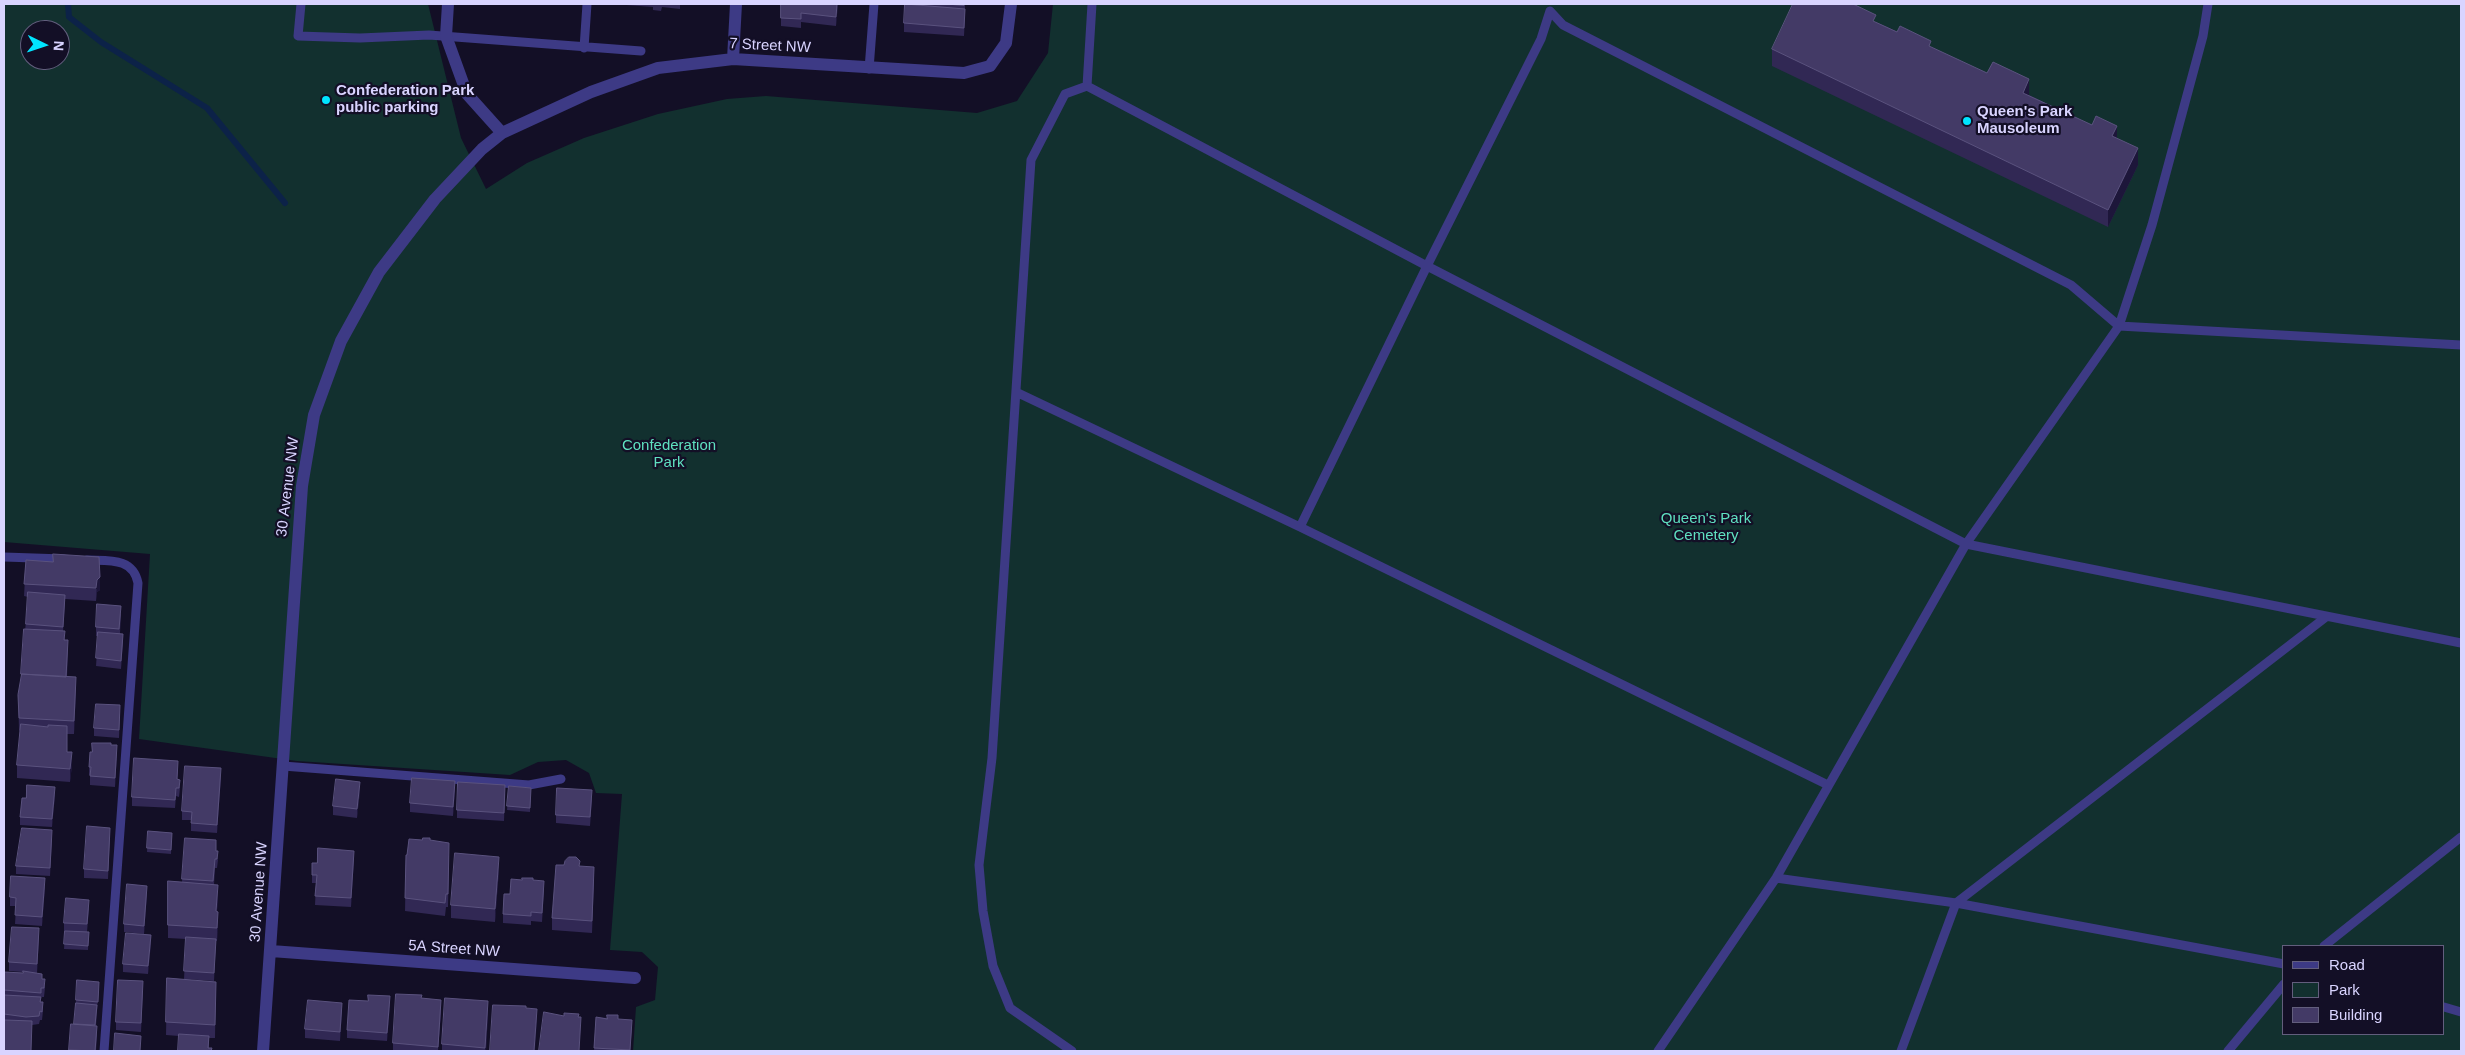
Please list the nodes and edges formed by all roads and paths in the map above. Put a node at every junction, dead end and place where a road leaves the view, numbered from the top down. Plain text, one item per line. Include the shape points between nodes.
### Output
1 (301, 4) edge
2 (448, 4) edge
3 (587, 4) edge
4 (736, 4) edge
5 (874, 4) edge
6 (1011, 4) edge
7 (1092, 4) edge
8 (1542, 4) edge
9 (2208, 4) edge
10 (1550, 8) edge
11 (446, 36) junction
12 (584, 48) junction
13 (641, 52) dead end
14 (733, 59) junction
15 (869, 68) junction
16 (1086, 86) junction
17 (502, 132) junction
18 (1427, 266) junction
19 (2119, 326) junction
20 (2461, 345) edge
21 (1016, 392) junction
22 (1300, 527) junction
23 (1966, 544) junction
24 (4, 557) edge
25 (2326, 617) junction
26 (2461, 643) edge
27 (283, 766) junction
28 (560, 779) dead end
29 (1828, 785) junction
30 (2461, 837) edge
31 (1776, 878) junction
32 (1956, 902) junction
33 (2325, 945) edge
34 (271, 951) junction
35 (2282, 964) edge
36 (635, 978) dead end
37 (2282, 986) edge
38 (2445, 1007) edge
39 (2461, 1012) edge
40 (104, 1051) edge
41 (263, 1051) edge
42 (1072, 1051) edge
43 (1658, 1051) edge
44 (1901, 1051) edge
45 (2228, 1051) edge

1 - 11 lane via 298,36
2 - 11 street
3 - 12 lane
4 - 14 street
5 - 15 lane
6 - 15 street, 7 Street NW via 1006,43 990,66 964,73
7 - 16 lane
8 - 10 lane
9 - 19 lane via 2204,36 2155,215
10 - 18 lane via 1542,40
10 - 19 lane via 1563,25 2071,285
11 - 12 lane
11 - 17 street via 467,94
12 - 13 lane
14 - 15 street, 7 Street NW
14 - 17 street, 7 Street NW via 658,68 591,92
16 - 18 lane
16 - 21 lane via 1065,94 1031,160
17 - 27 street, 30 Avenue NW via 435,199 379,272 341,341 314,415 302,486
18 - 22 lane
18 - 23 lane
19 - 20 lane
19 - 23 lane
21 - 22 lane
21 - 42 lane via 992,758 979,865 993,966 1010,1008
22 - 29 lane
23 - 25 lane
23 - 29 lane
24 - 40 lane via 118,561 135,573 138,583
25 - 26 lane
25 - 32 lane
27 - 28 lane via 528,785
27 - 34 street, 30 Avenue NW
29 - 31 lane
30 - 33 lane
31 - 32 lane
31 - 43 lane
32 - 35 lane
32 - 44 lane
34 - 36 street, 5A Street NW
34 - 41 street, 30 Avenue NW
37 - 45 lane
38 - 39 lane

